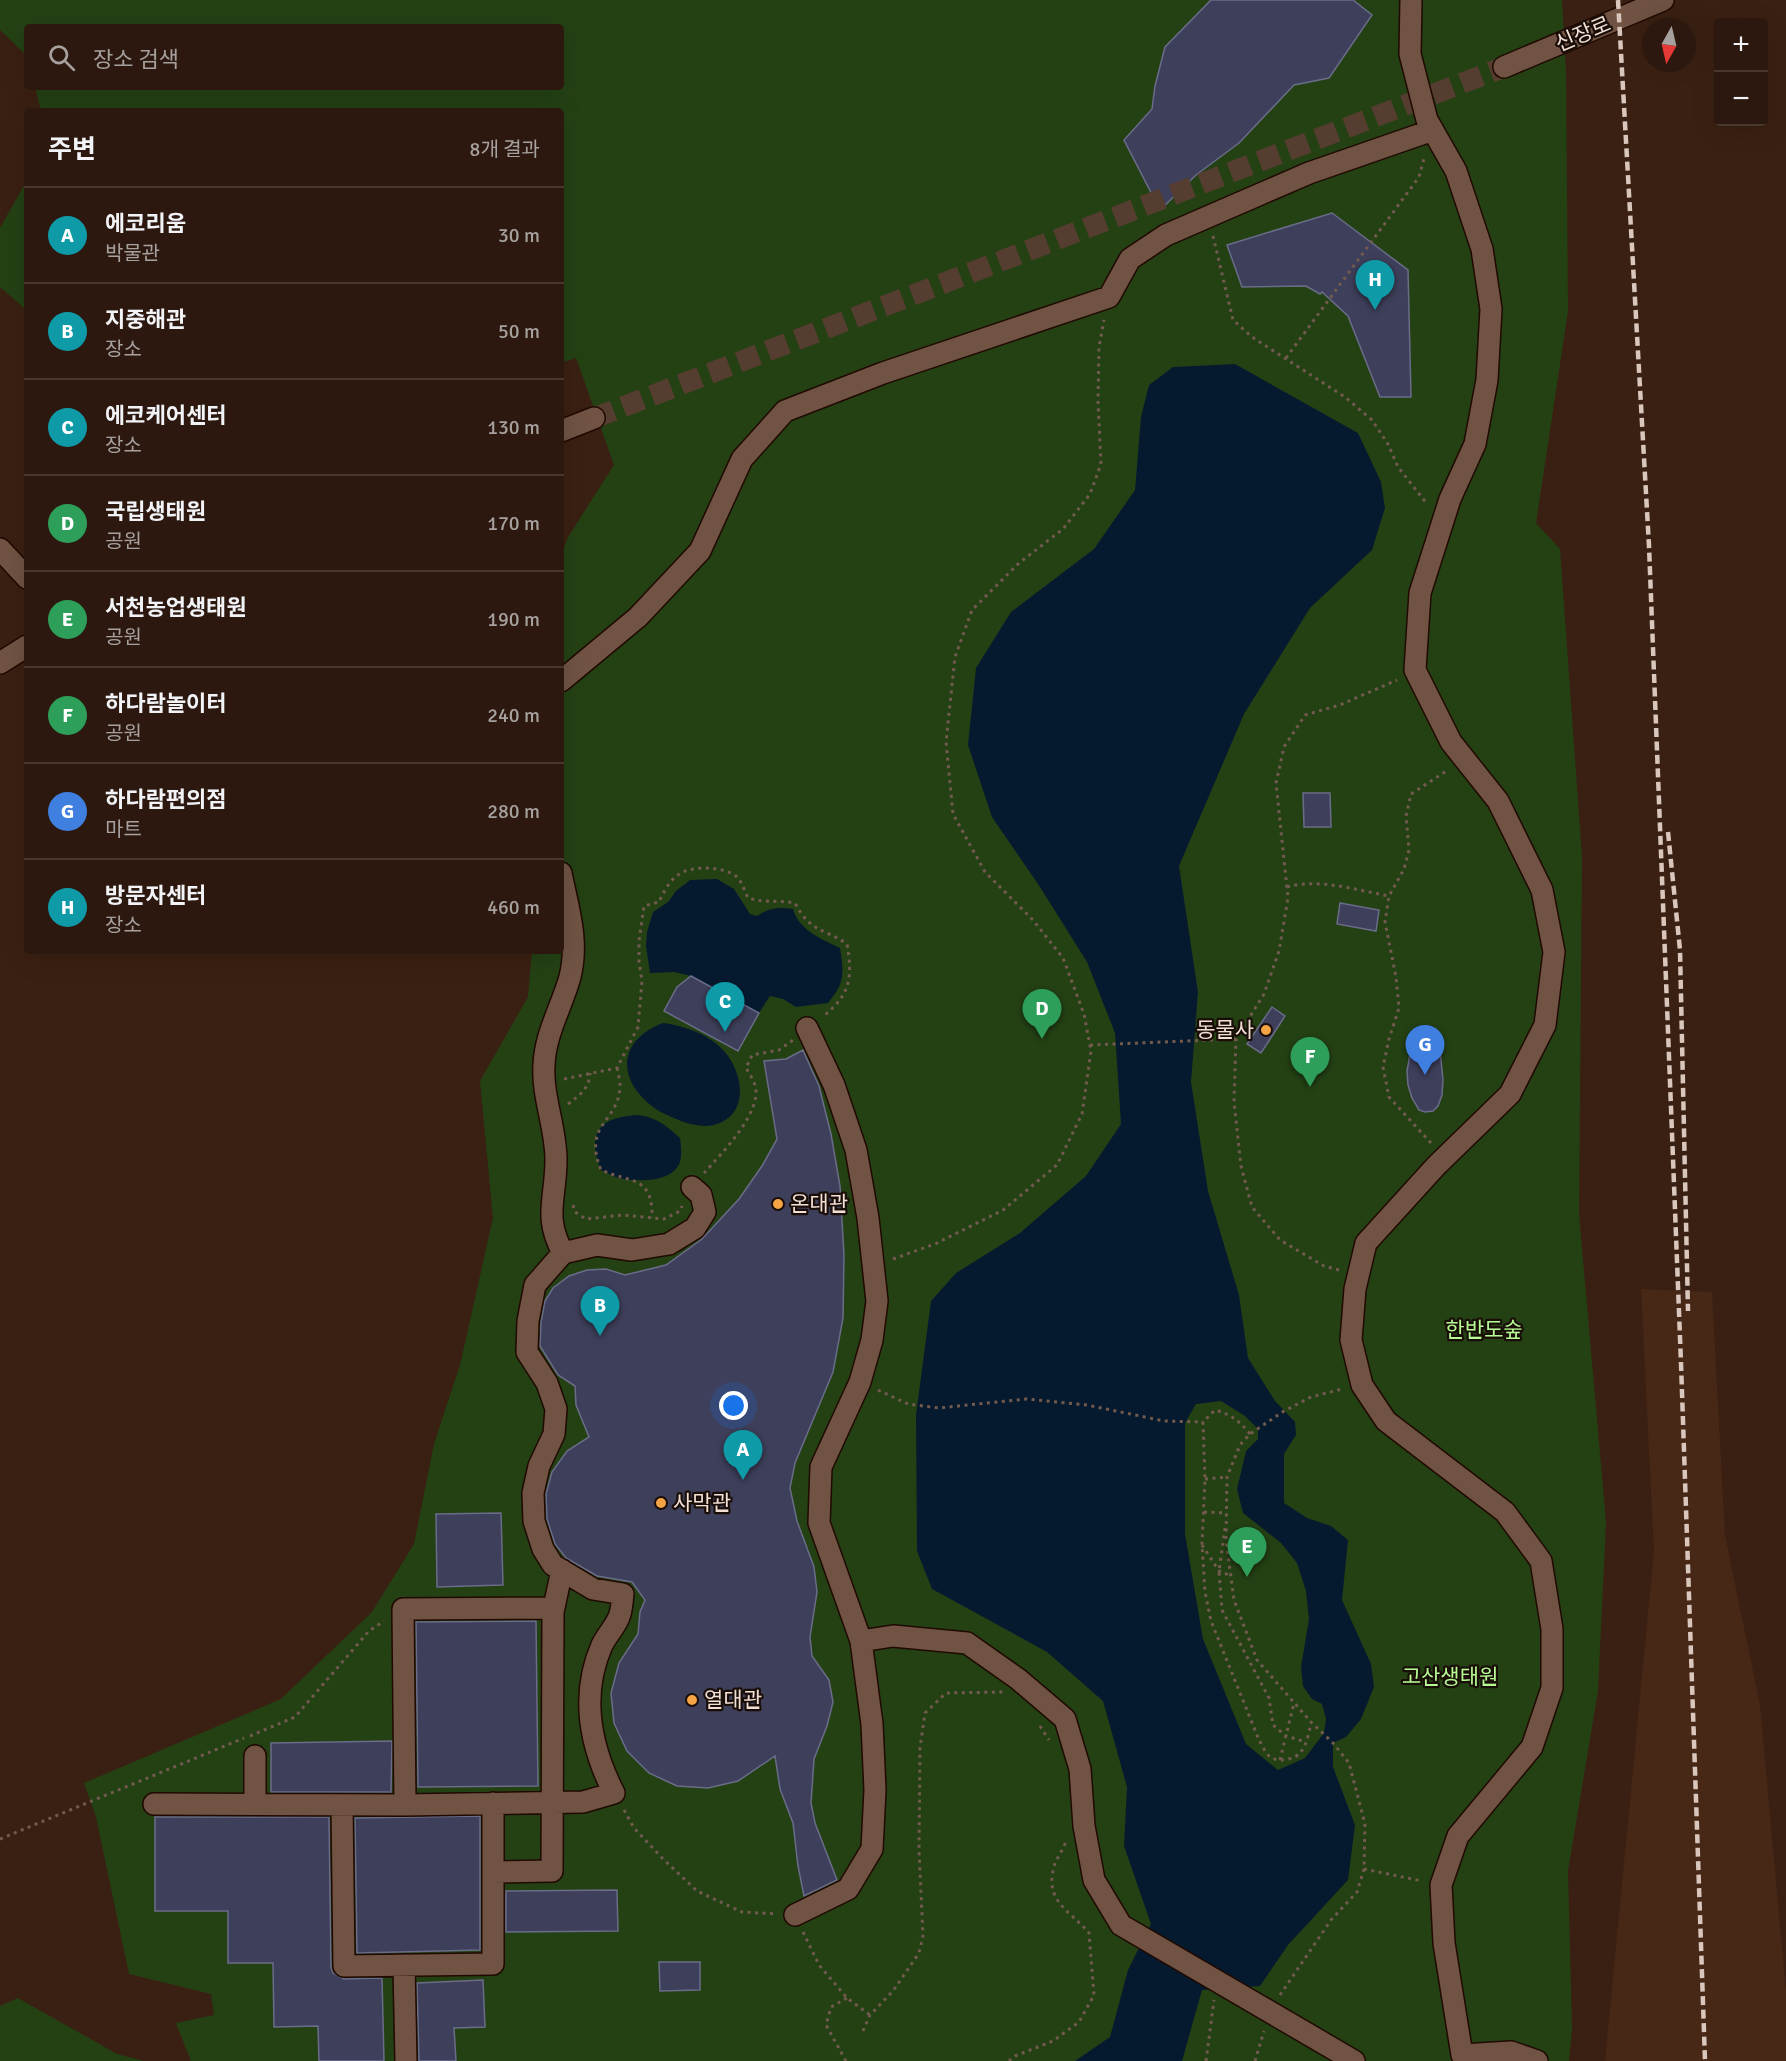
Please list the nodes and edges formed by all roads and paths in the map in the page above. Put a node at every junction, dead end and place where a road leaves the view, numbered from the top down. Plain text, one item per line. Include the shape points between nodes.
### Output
1 (1411, 0) edge
2 (1663, 0) edge
3 (1504, 67) tunnel mouth
4 (1433, 130) junction
5 (1208, 217) junction
6 (1109, 297) junction
7 (1286, 358) dead end
8 (594, 418) tunnel mouth
9 (564, 430) edge
10 (1444, 519) junction
11 (0, 549) edge
12 (24, 575) edge
13 (24, 648) edge
14 (0, 663) edge
15 (1415, 670) junction
16 (564, 679) edge
17 (1465, 759) junction
18 (564, 886) edge
19 (1287, 887) junction
20 (1389, 896) junction
21 (807, 1029) junction
22 (1236, 1039) junction
23 (1090, 1045) junction
24 (617, 1068) junction
25 (590, 1073) junction
26 (544, 1084) junction
27 (566, 1112) dead end
28 (1445, 1157) junction
29 (692, 1187) junction
30 (572, 1199) dead end
31 (652, 1218) junction
32 (563, 1253) junction
33 (874, 1265) junction
34 (1359, 1274) junction
35 (860, 1382) junction
36 (1362, 1385) junction
37 (1203, 1422) junction
38 (1250, 1434) junction
39 (1227, 1477) junction
40 (1205, 1479) junction
41 (1203, 1512) junction
42 (1227, 1512) junction
43 (1202, 1544) junction
44 (562, 1570) junction
45 (1219, 1571) junction
46 (1231, 1576) junction
47 (553, 1608) junction
48 (403, 1609) junction
49 (861, 1641) junction
50 (1006, 1692) dead end
51 (1294, 1703) junction
52 (1311, 1722) junction
53 (1040, 1726) dead end
54 (1286, 1736) junction
55 (1306, 1742) junction
56 (1051, 1743) dead end
57 (255, 1756) dead end
58 (1280, 1760) junction
59 (614, 1793) junction
60 (551, 1802) junction
61 (493, 1803) junction
62 (154, 1804) dead end
63 (255, 1804) junction
64 (342, 1805) junction
65 (405, 1806) junction
66 (0, 1839) edge
67 (1067, 1839) dead end
68 (1364, 1869) junction
69 (493, 1872) junction
70 (1441, 1885) junction
71 (795, 1915) junction
72 (404, 1965) junction
73 (1216, 1980) junction
74 (847, 1998) junction
75 (1269, 2012) junction
76 (870, 2015) junction
77 (863, 2031) dead end
78 (1454, 2058) edge
79 (406, 2061) edge
80 (846, 2061) edge
81 (1009, 2061) edge
82 (1206, 2061) edge
83 (1255, 2061) edge
84 (1354, 2061) edge
85 (1537, 2061) edge

1 - 4 street via 1410,54
2 - 3 street, 신장로
4 - 5 street via 1309,173
4 - 7 path via 1419,177
4 - 10 street via 1456,171 1482,249 1491,309 1487,380 1475,444
5 - 6 street via 1166,235 1130,259
5 - 10 path via 1233,320 1252,337 1345,396 1372,420 1398,467 1421,498
6 - 16 street via 785,411 742,459 700,551 638,617
6 - 23 path via 1099,347 1101,464 1090,494 1063,529 1019,563 972,610 955,657 946,742 953,814 985,872 1033,920 1063,958 1084,1014
8 - 9 street
10 - 15 street via 1420,593
11 - 12 street
13 - 14 street
15 - 17 street via 1451,742
15 - 19 path via 1340,705 1305,715 1284,747 1276,783
17 - 20 path via 1411,794 1406,816 1409,850 1404,870
17 - 28 street via 1498,801 1542,890 1554,952 1545,1025 1510,1094
18 - 26 street via 574,947 570,976 548,1040
19 - 20 path via 1320,884
19 - 22 path via 1279,951 1264,994
20 - 28 path via 1385,922 1399,1008 1383,1067 1389,1097
21 - 24 path via 839,1003 848,986 851,966 847,944 813,927 795,903 748,898 737,877 721,869 701,868 678,874 659,902 644,906 639,941 642,981 638,1027
21 - 29 path via 780,1050 752,1055 746,1068 756,1087 752,1109 740,1131
21 - 33 street via 834,1085 856,1150
22 - 23 path
22 - 34 path via 1234,1102 1240,1166 1252,1207 1280,1240 1324,1266
23 - 33 path via 1082,1114 1057,1165 1003,1210 934,1244
24 - 25 path
24 - 31 path via 620,1087 596,1137 595,1156 601,1170 636,1180 648,1192
25 - 26 path
25 - 27 path via 590,1083 567,1105
26 - 32 street via 556,1143 550,1214
28 - 34 street via 1366,1243
29 - 31 path via 680,1211 664,1219
29 - 32 street via 701,1195 705,1212 695,1228 669,1245 632,1250 597,1245
30 - 31 path via 575,1212 586,1220 623,1215
32 - 44 street via 535,1285 527,1352 548,1383 556,1410 554,1434 539,1466 533,1494 534,1521 543,1549 553,1565
33 - 35 street via 877,1301 872,1340
34 - 36 street via 1351,1340
35 - 37 path via 908,1404 939,1408 1026,1399 1087,1405 1164,1421
35 - 49 street via 821,1467 819,1523
36 - 38 path via 1311,1397
36 - 70 street via 1386,1421 1505,1512 1541,1561 1552,1629 1552,1688 1532,1748 1458,1836
37 - 38 path via 1215,1410 1229,1414
37 - 40 path
38 - 39 path via 1240,1445
39 - 40 path
39 - 42 path
40 - 41 path
41 - 42 path
41 - 43 path
42 - 45 path
42 - 46 path
43 - 45 path
43 - 58 path via 1210,1621 1259,1740 1268,1756
44 - 47 street
44 - 59 street via 593,1589 623,1594 619,1617 602,1646 590,1688 591,1735
45 - 46 path
45 - 54 path via 1222,1610 1269,1698 1273,1725
46 - 51 path via 1234,1600 1257,1660
47 - 48 street
47 - 60 street
48 - 65 street
48 - 66 path via 369,1631 295,1717
49 - 71 street via 875,1790 872,1849 848,1889
49 - 73 street via 893,1635 966,1643 1018,1679 1065,1719 1080,1769 1084,1826 1094,1880 1121,1925
50 - 76 path via 946,1693 925,1713 920,1748 919,1953 893,1991
51 - 52 path
51 - 54 path
52 - 55 path
52 - 68 path via 1349,1763 1365,1824
53 - 56 path
54 - 55 path
54 - 58 path
55 - 58 path via 1300,1753
57 - 63 street
59 - 60 street via 583,1802
59 - 71 path via 634,1828 697,1891 742,1912
60 - 61 street
60 - 69 street via 552,1871
61 - 65 street
61 - 69 street
62 - 63 street
63 - 64 street
64 - 65 street
64 - 72 street via 344,1966
67 - 81 path via 1054,1864 1050,1883 1063,1910 1089,1933 1094,1995 1079,2022 1053,2041
68 - 70 path
68 - 75 path via 1357,1892 1331,1920
69 - 72 street via 493,1964
70 - 78 street
71 - 74 path via 819,1965
72 - 79 street
73 - 75 street
73 - 82 path
74 - 76 path
74 - 80 path via 831,2007 826,2025
75 - 83 path
75 - 84 street
76 - 77 path
78 - 85 street via 1511,2052

